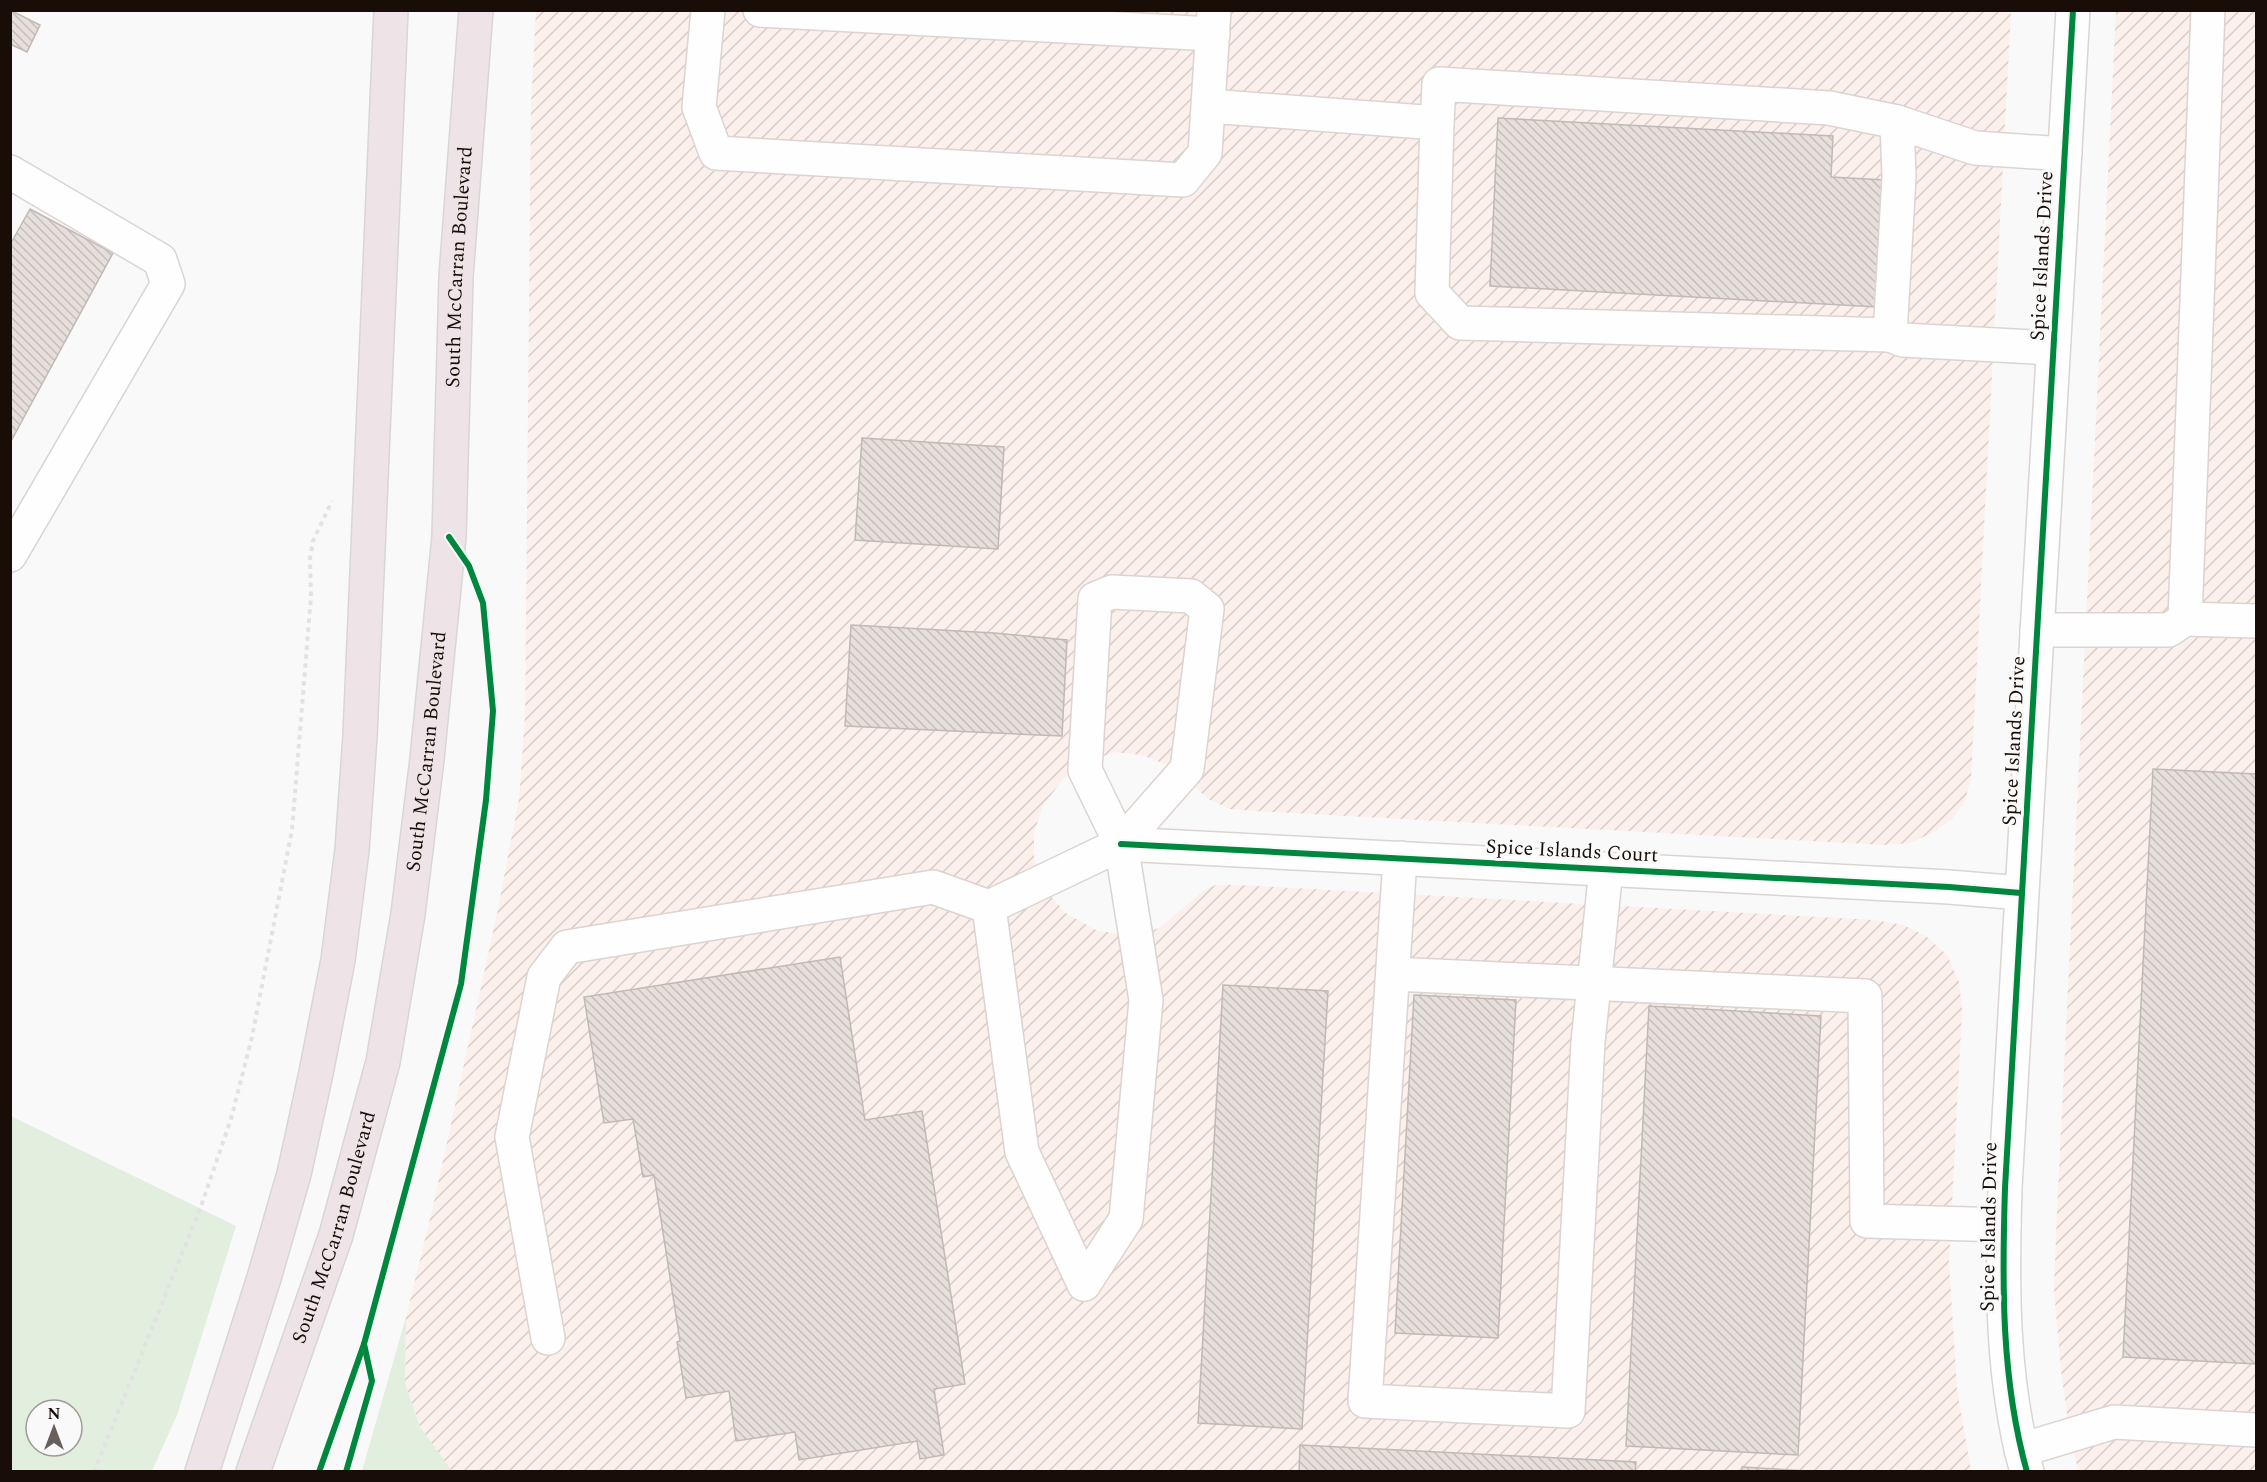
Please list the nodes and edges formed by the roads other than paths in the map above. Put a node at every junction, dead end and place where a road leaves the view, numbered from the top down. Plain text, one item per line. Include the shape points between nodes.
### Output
1 (391, 10) edge
2 (476, 10) edge
3 (708, 10) edge
4 (760, 10) edge
5 (2073, 10) edge
6 (2208, 10) edge
7 (1214, 22) edge
8 (1209, 106) junction
9 (1897, 122) junction
10 (1437, 123) junction
11 (2065, 154) junction
12 (10, 172) edge
13 (1890, 335) junction
14 (2053, 348) junction
15 (10, 555) edge
16 (2185, 619) junction
17 (2256, 621) edge
18 (2037, 630) junction
19 (1121, 844) junction
20 (1400, 858) junction
21 (1606, 869) junction
22 (2021, 893) junction
23 (989, 907) junction
24 (1393, 974) junction
25 (1594, 982) junction
26 (2004, 1225) junction
27 (548, 1338) dead end
28 (2256, 1430) edge
29 (2024, 1461) edge
30 (202, 1472) edge
31 (253, 1472) edge

1 - 30 main road via 352,850 339,949 294,1174
2 - 31 main road, South McCarran Boulevard via 456,277 449,537 408,914 382,1062 336,1235
3 - 8 street via 699,107 716,153 1183,180 1205,153
4 - 7 street
5 - 11 street, Spice Islands Drive
6 - 16 street
7 - 8 street
8 - 10 street
9 - 10 street via 1829,108 1439,84
9 - 11 street via 1975,148
9 - 13 street via 1899,177
10 - 13 street via 1431,293 1460,323
11 - 14 street, Spice Islands Drive
12 - 15 street via 160,260 168,284
13 - 14 street via 1904,340
14 - 18 street, Spice Islands Drive
16 - 17 street
16 - 18 street via 2169,630
18 - 22 street, Spice Islands Drive
19 - 19 street via 1086,770 1095,599 1112,592 1191,596 1207,609 1187,769
19 - 20 street, Spice Islands Court
19 - 23 street
19 - 23 street via 1146,1000 1126,1219 1084,1284 1022,1152
20 - 21 street, Spice Islands Court
20 - 24 street
21 - 22 street, Spice Islands Court
21 - 25 street
22 - 26 street, Spice Islands Drive
23 - 27 street via 933,887 567,947 544,977 512,1137
24 - 25 street
24 - 25 street via 1365,1401 1568,1411
25 - 26 street via 1865,996 1867,1221
26 - 29 street, Spice Islands Drive via 2003,1319
28 - 29 street via 2114,1422

